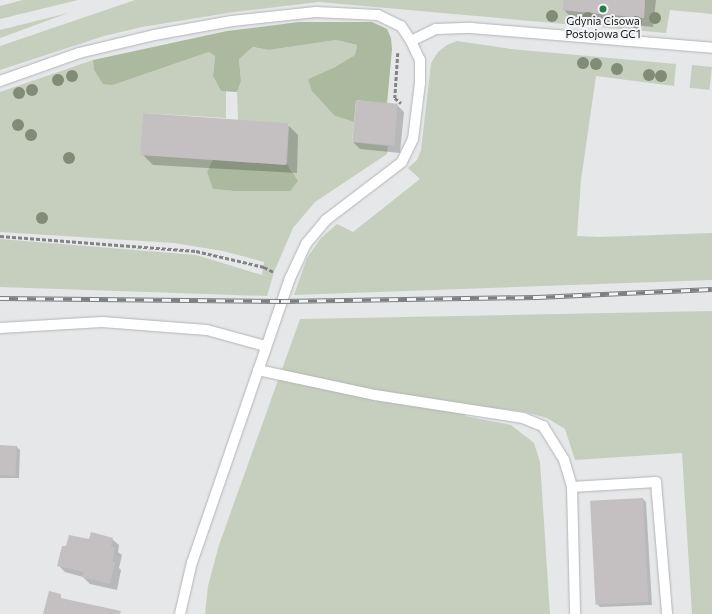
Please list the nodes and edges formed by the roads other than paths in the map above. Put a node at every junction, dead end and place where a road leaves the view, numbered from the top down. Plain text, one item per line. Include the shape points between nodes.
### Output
1 (411, 41) junction
2 (712, 48) edge
3 (0, 82) edge
4 (0, 328) edge
5 (265, 346) junction
6 (258, 370) junction
7 (572, 487) junction
8 (180, 614) edge
9 (575, 614) edge
10 (667, 614) edge

1 - 2 lane via 436,29 471,28
1 - 3 lane via 401,26 378,15 316,12 232,21 154,35 79,53
1 - 5 lane via 420,60 410,149 402,162 326,220 306,244 290,278
4 - 5 lane via 110,323 208,330
5 - 6 lane
6 - 7 lane via 375,395 523,418 543,426 564,460
6 - 8 lane via 192,562
7 - 9 lane
7 - 10 lane via 656,482

